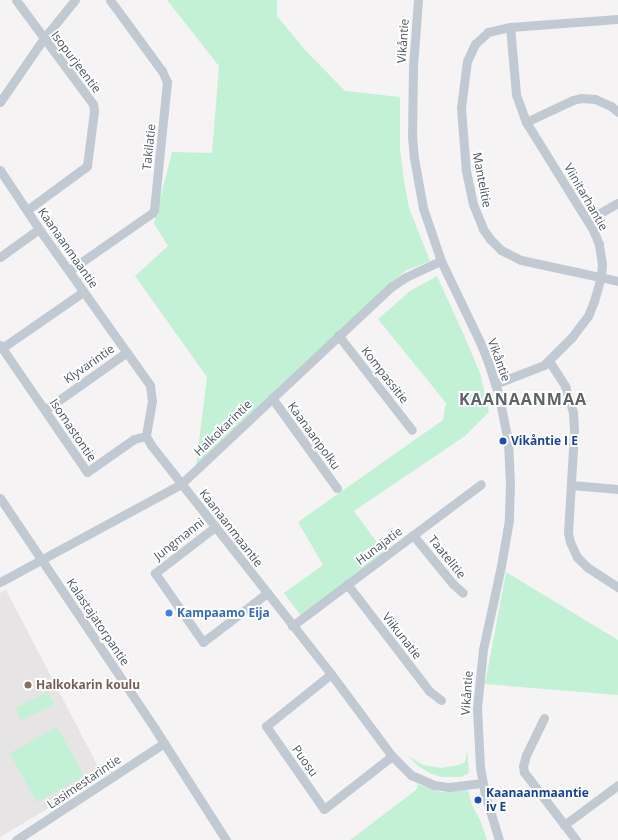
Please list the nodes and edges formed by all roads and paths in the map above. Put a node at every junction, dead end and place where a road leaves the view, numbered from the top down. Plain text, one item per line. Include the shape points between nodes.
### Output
1 (16, 0) edge
2 (76, 0) edge
3 (110, 0) edge
4 (418, 0) edge
5 (618, 19) edge
6 (510, 27) junction
7 (44, 38) junction
8 (0, 102) edge
9 (618, 112) edge
10 (526, 122) junction
11 (0, 170) edge
12 (618, 203) edge
13 (27, 210) junction
14 (588, 220) junction
15 (39, 229) junction
16 (0, 257) edge
17 (441, 261) junction
18 (70, 270) junction
19 (601, 277) junction
20 (618, 280) edge
21 (84, 292) junction
22 (338, 335) junction
23 (1, 346) edge
24 (127, 352) junction
25 (549, 361) junction
26 (495, 384) junction
27 (272, 398) junction
28 (45, 410) junction
29 (412, 430) dead end
30 (146, 436) junction
31 (181, 484) junction
32 (481, 484) dead end
33 (571, 485) junction
34 (337, 488) dead end
35 (618, 489) edge
36 (0, 498) edge
37 (215, 527) junction
38 (413, 535) junction
39 (41, 560) junction
40 (0, 582) edge
41 (347, 584) junction
42 (618, 587) edge
43 (267, 593) junction
44 (463, 593) dead end
45 (292, 626) junction
46 (331, 674) junction
47 (442, 700) dead end
48 (544, 718) dead end
49 (164, 743) junction
50 (392, 756) junction
51 (483, 783) junction
52 (618, 785) edge
53 (564, 825) junction
54 (16, 840) edge
55 (226, 840) edge
56 (499, 840) edge
57 (576, 840) edge

1 - 7 street, Isopurjeentie
2 - 7 street
3 - 18 street, Takilatie via 162,71 167,82 154,210
4 - 17 street, Vikåntie via 412,105 414,158 423,208
5 - 6 street, Mantelitie
6 - 10 street, Viinitarhantie via 516,94
6 - 19 street, Mantelitie via 494,30 482,37 470,52 464,73 462,129 466,171 477,217 490,240 509,256
7 - 8 street
7 - 13 street, Isopurjeentie via 93,104 94,111 87,166
9 - 10 street via 595,98 581,98
10 - 14 street, Viinitarhantie
11 - 13 street, Kaanaanmaantie
12 - 14 street
13 - 15 street, Kaanaanmaantie
14 - 19 street, Viinitarhantie via 601,253
15 - 16 street
15 - 18 street, Kaanaanmaantie
17 - 22 street, Halkokarintie via 400,281
17 - 26 street, Vikåntie via 480,342
18 - 21 street, Kaanaanmaantie
19 - 20 street, Mantelitie
19 - 25 street, Viinitarhantie via 588,316
21 - 23 street
21 - 24 street, Kaanaanmaantie
22 - 27 street, Halkokarintie
22 - 29 street, Kompassitie
23 - 28 street, Isomastontie
24 - 28 street, Klyvarintie
24 - 30 street, Kaanaanmaantie via 150,385 152,392
25 - 26 street, Viinitarhantie via 538,369
25 - 33 street via 565,386 573,412
26 - 51 street, Vikåntie via 508,440 509,520 483,649 478,689 478,742
27 - 31 street, Halkokarintie
27 - 34 street, Kaanaanpolku
28 - 30 street, Isomastontie via 88,472 134,439
30 - 31 street, Kaanaanmaantie via 150,445
31 - 37 street, Kaanaanmaantie
31 - 39 street, Halkokarintie
32 - 38 street, Hunajatie
33 - 35 street
33 - 42 street via 568,533 572,548 587,567
36 - 39 street, Kalastajatorpantie
37 - 43 street, Kaanaanmaantie
37 - 43 street, Jungmanni via 155,573 203,642
38 - 41 street, Hunajatie
38 - 44 street, Taatelitie
39 - 40 street, Halkokarintie
39 - 49 street, Kalastajatorpantie
41 - 45 street, Hunajatie
41 - 47 street, Viikunatie via 429,691
43 - 45 street, Kaanaanmaantie
45 - 46 street, Kaanaanmaantie
46 - 50 street, Kaanaanmaantie
46 - 50 street, Puosu via 266,726 324,809
48 - 53 street via 526,755 524,772
49 - 54 street, Lasimestarintie
49 - 55 street, Kalastajatorpantie
50 - 51 street, Kaanaanmaantie via 411,776 434,785 449,787
51 - 56 street
52 - 53 street
53 - 57 street

